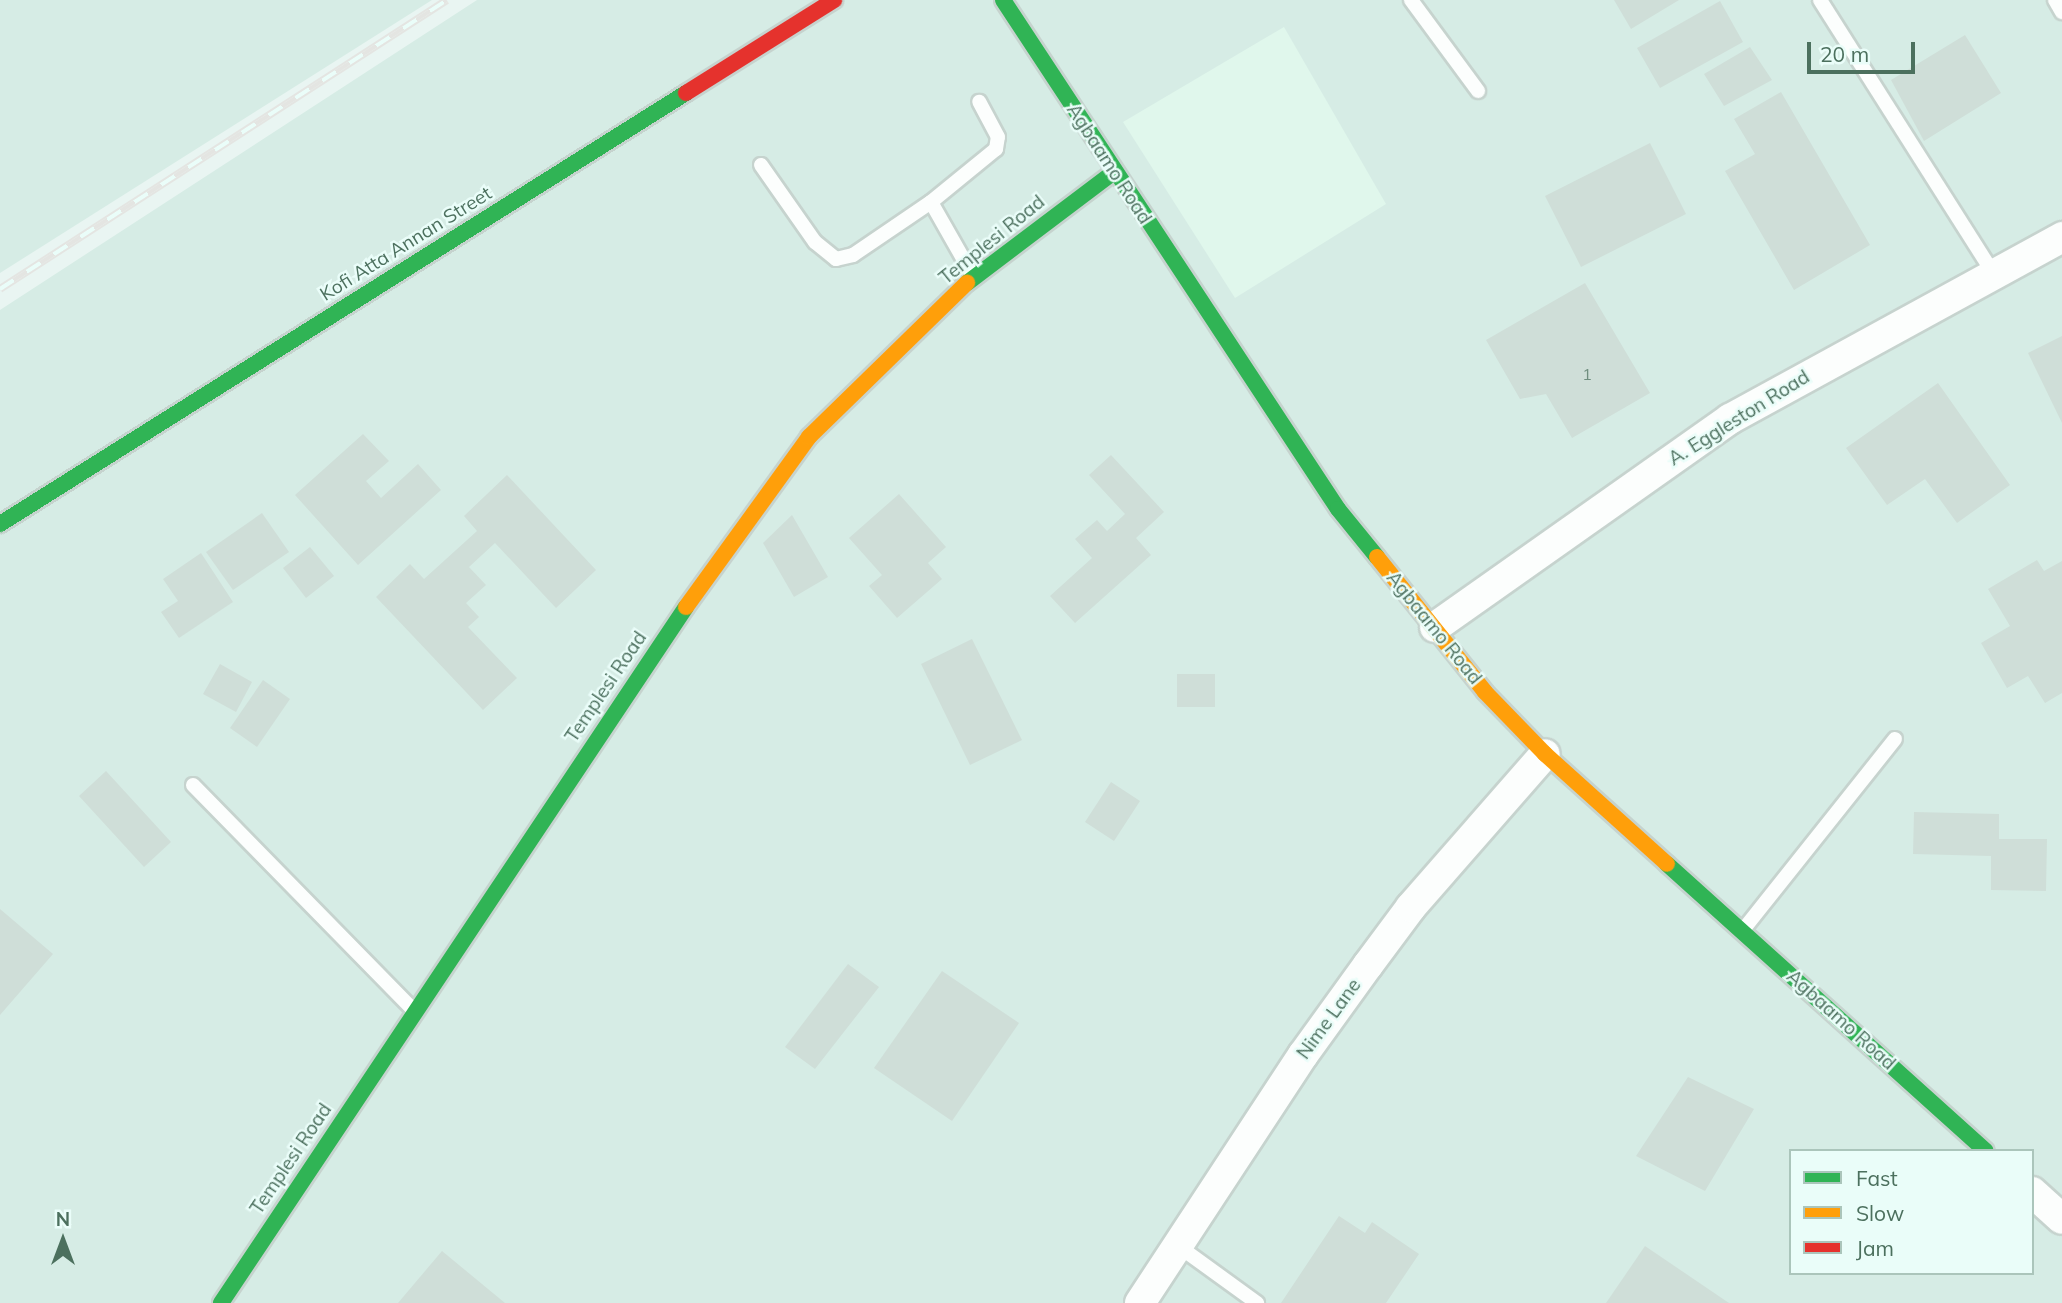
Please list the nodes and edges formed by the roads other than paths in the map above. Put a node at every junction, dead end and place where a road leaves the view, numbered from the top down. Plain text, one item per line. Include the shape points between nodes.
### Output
1 (834, 0) edge
2 (1003, 0) edge
3 (1411, 0) edge
4 (1820, 0) edge
5 (2055, 0) edge
6 (2062, 12) edge
7 (1478, 91) dead end
8 (979, 102) dead end
9 (761, 165) dead end
10 (1114, 172) junction
11 (931, 202) junction
12 (2062, 237) edge
13 (1993, 273) junction
14 (973, 277) junction
15 (0, 524) edge
16 (1435, 627) junction
17 (1895, 739) dead end
18 (1545, 754) junction
19 (193, 785) dead end
20 (1742, 932) junction
21 (415, 1012) junction
22 (1984, 1149) edge
23 (2034, 1194) edge
24 (2062, 1219) edge
25 (1175, 1244) junction
26 (221, 1303) edge
27 (1140, 1303) edge
28 (1257, 1303) edge

1 - 15 street, Kofi Atta Annan Street
2 - 10 street, Agbaamo Road
3 - 7 lane
4 - 13 lane
5 - 6 lane
8 - 11 lane via 998,137 996,149
9 - 11 lane via 815,242 836,259 853,255
10 - 14 street, Templesi Road
10 - 16 street, Agbaamo Road via 1338,509
11 - 14 lane
12 - 13 street, A. Eggleston Road
13 - 16 street, A. Eggleston Road via 1730,418
14 - 21 street, Templesi Road via 809,437 678,617
16 - 18 street, Agbaamo Road via 1485,692
17 - 20 lane
18 - 20 street, Agbaamo Road
18 - 25 street, Nime Lane via 1411,907 1303,1055
19 - 21 lane
20 - 22 street, Agbaamo Road
21 - 26 street, Templesi Road
23 - 24 street
25 - 27 street, Nime Lane
25 - 28 lane

